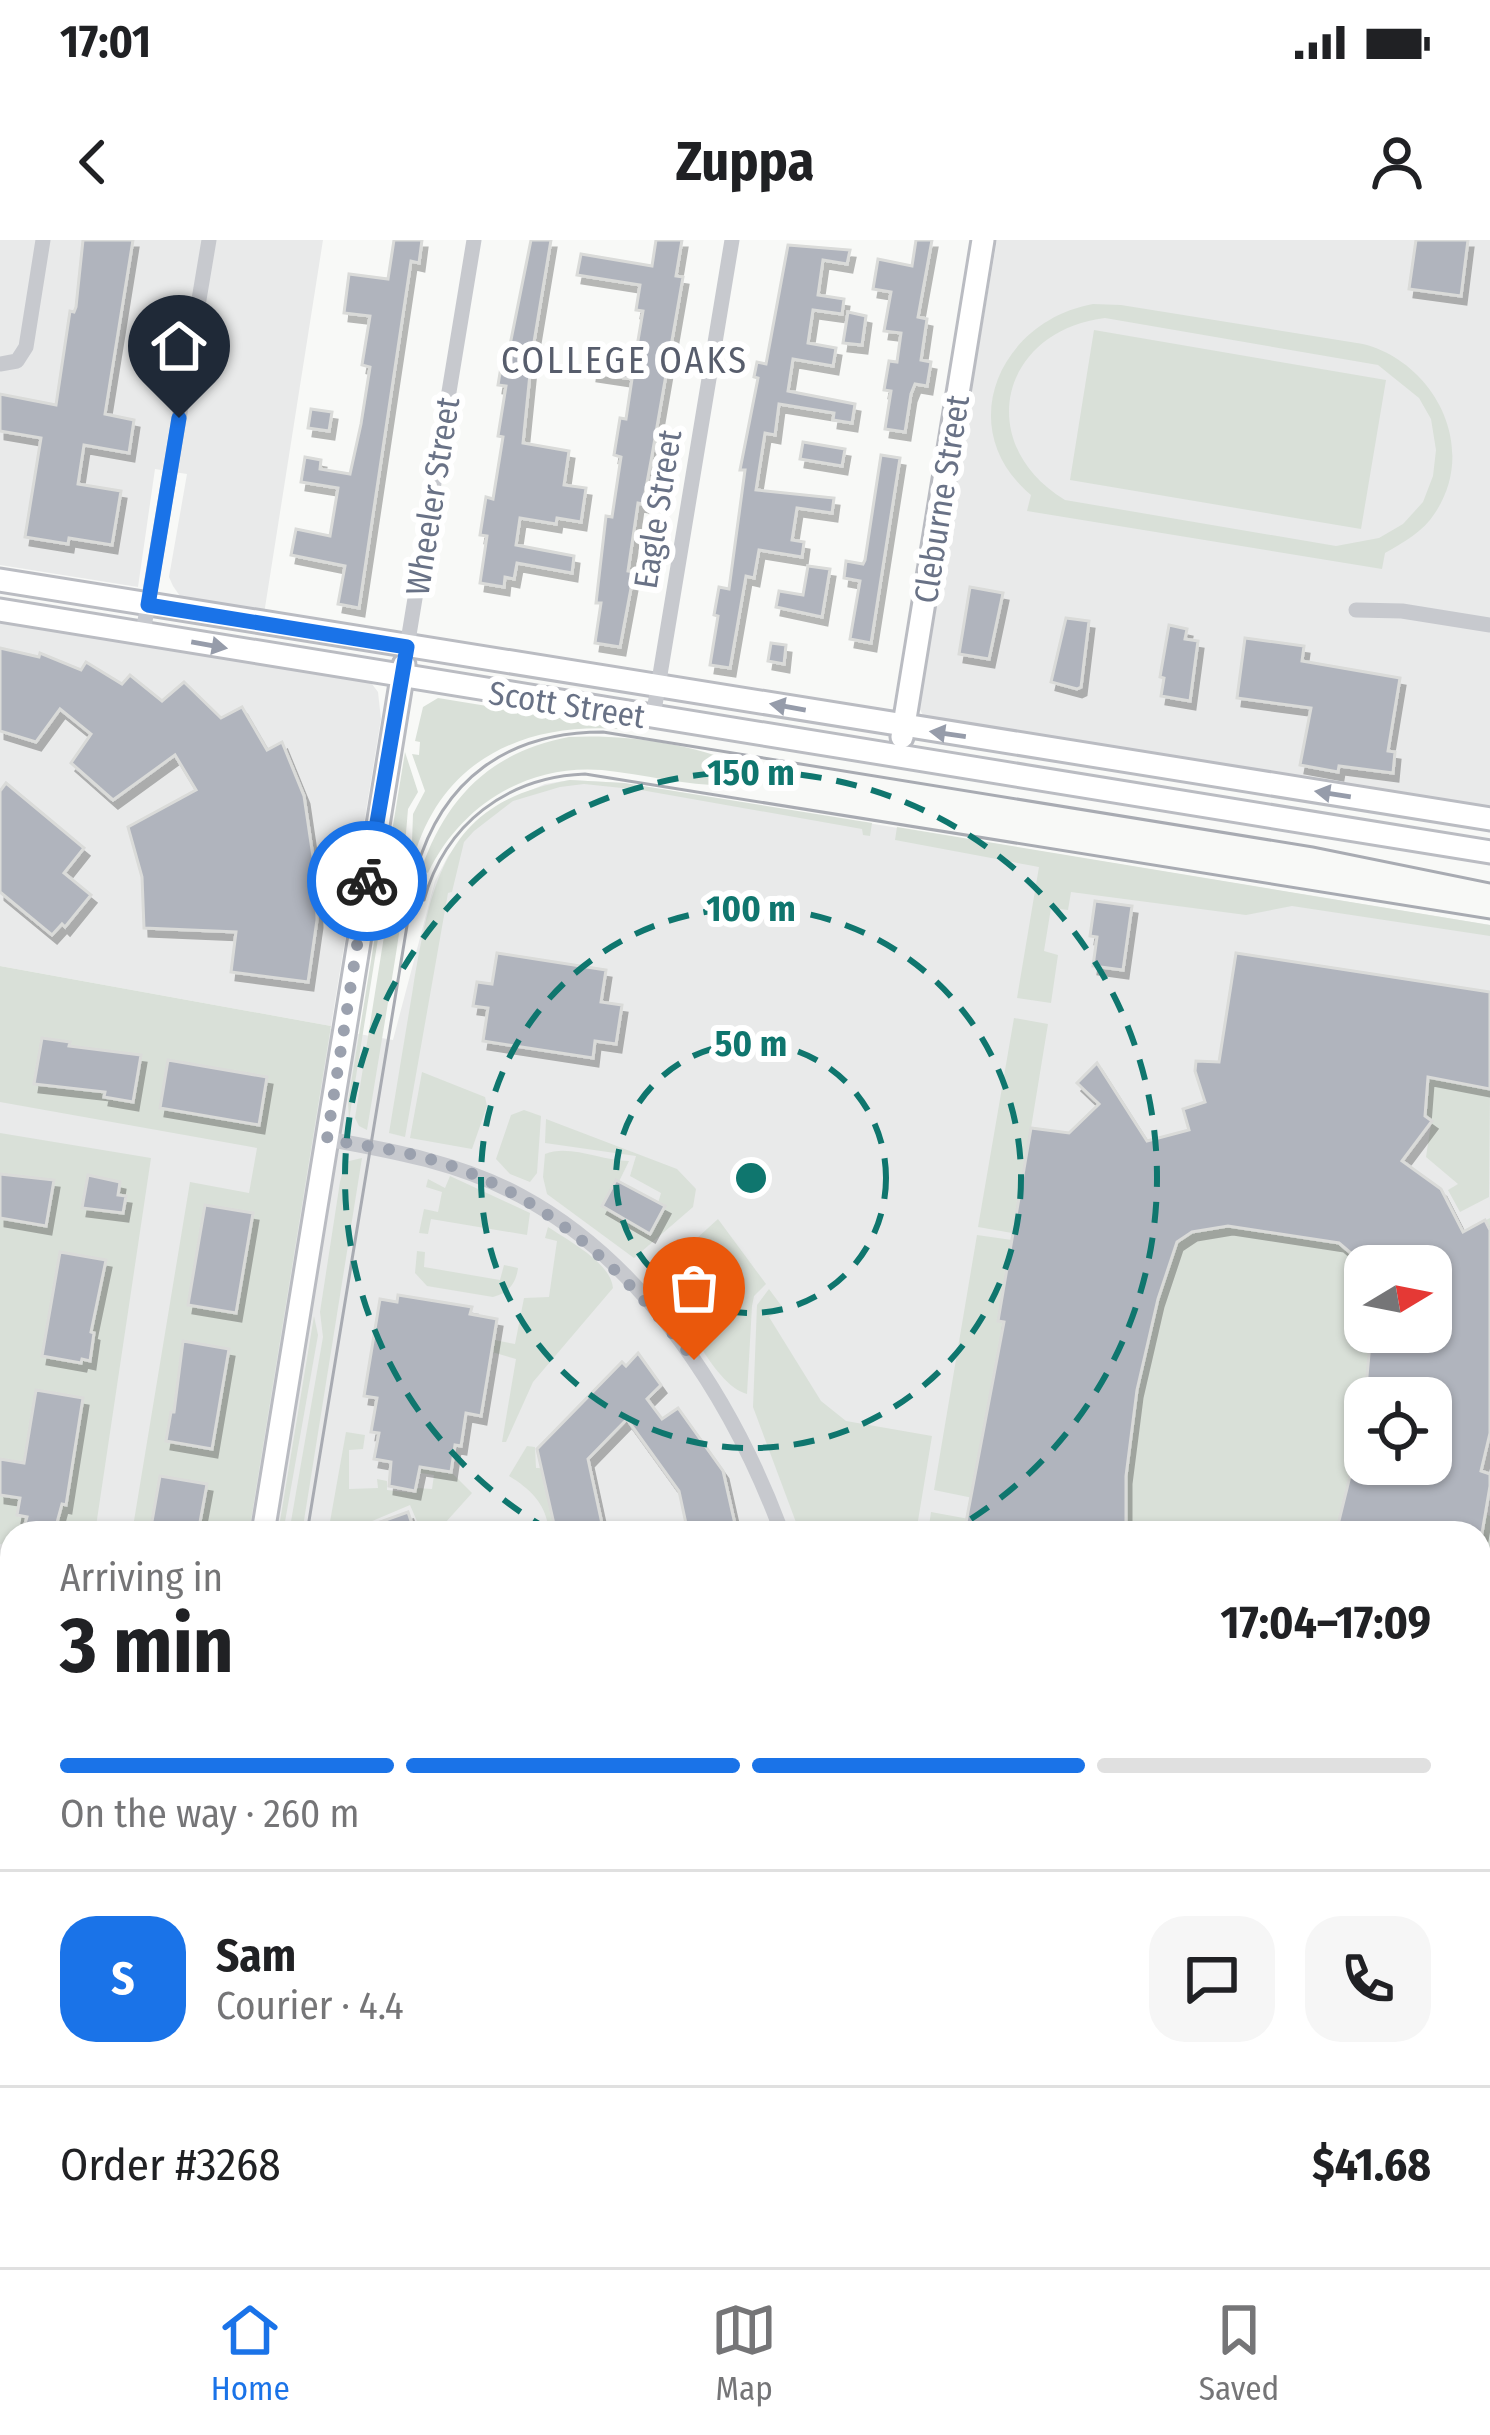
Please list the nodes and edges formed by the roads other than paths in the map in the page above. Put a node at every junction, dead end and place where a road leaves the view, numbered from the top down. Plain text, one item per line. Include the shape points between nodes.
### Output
1 (44, 240) edge
2 (474, 240) edge
3 (732, 240) edge
4 (983, 240) edge
5 (206, 241) edge
6 (0, 364) edge
7 (0, 580) edge
8 (77, 593) junction
9 (148, 605) junction
10 (0, 610) edge
11 (1356, 610) dead end
12 (73, 622) junction
13 (1490, 625) edge
14 (143, 633) junction
15 (407, 647) junction
16 (401, 677) junction
17 (658, 684) junction
18 (653, 717) junction
19 (903, 728) junction
20 (898, 758) junction
21 (1137, 763) junction
22 (1131, 795) junction
23 (1408, 806) junction
24 (1490, 819) edge
25 (1402, 838) junction
26 (1490, 852) edge
27 (327, 1139) junction
28 (265, 1521) edge
29 (777, 1521) edge

1 - 6 street via 26,347 17,361
2 - 15 street, Wheeler Street
3 - 17 street, Eagle Street
4 - 19 main road, Cleburne Street
5 - 9 street
7 - 8 main road, Scott Street
8 - 9 main road, Scott Street
8 - 12 main road
9 - 14 street
9 - 15 main road, Scott Street
10 - 12 main road, Scott Street
11 - 13 street
12 - 14 main road, Scott Street
14 -> 16 main road, Scott Street
15 - 16 main road, Wheeler Street
15 - 17 main road, Scott Street
16 - 18 main road, Scott Street
16 - 27 main road, Wheeler Street
17 - 18 street, Eagle Street
19 -> 17 main road, Scott Street
18 - 20 main road, Scott Street
19 - 20 main road, Cleburne Street
21 -> 19 main road, Scott Street
20 - 22 main road, Scott Street
21 - 22 main road
23 -> 21 main road, Scott Street
22 - 25 main road, Scott Street
23 - 24 main road, Scott Street
23 - 25 main road
25 - 26 main road, Scott Street
27 - 28 main road, Wheeler Street
27 - 29 street via 462,1170 519,1195 590,1244 694,1360

